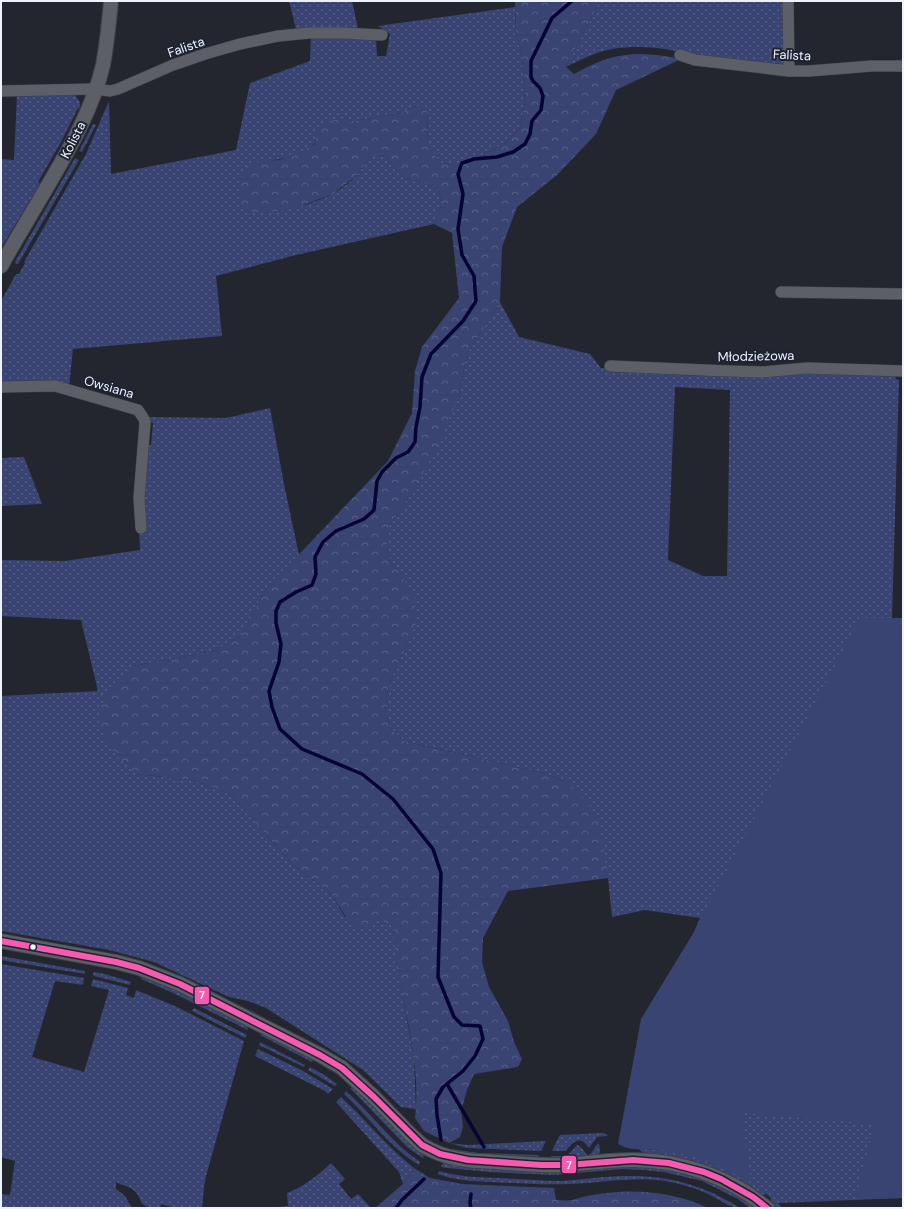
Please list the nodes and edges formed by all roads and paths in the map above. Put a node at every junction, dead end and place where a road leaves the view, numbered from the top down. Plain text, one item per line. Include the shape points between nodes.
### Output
1 (111, 1) edge
2 (788, 1) edge
3 (382, 35) dead end
4 (680, 55) dead end
5 (903, 66) edge
6 (789, 71) junction
7 (95, 89) junction
8 (1, 91) edge
9 (1, 266) edge
10 (781, 292) dead end
11 (903, 294) edge
12 (610, 366) dead end
13 (903, 371) edge
14 (1, 387) edge
15 (141, 528) dead end
16 (1, 941) edge
17 (767, 1208) edge

1 - 7 street, Kolista via 107,41
2 - 6 street
3 - 7 street, Falista via 309,33 278,36 205,54 118,89
4 - 6 street, Falista via 695,60
5 - 6 street, Falista
7 - 8 street, Falista
7 - 9 street, Kolista via 75,138
10 - 11 street
12 - 13 street, Młodzieżowa via 728,372 807,368
14 - 15 street, Owsiana via 55,386 138,410 145,423 139,498
16 - 17 street via 116,962 180,984 337,1065 366,1089 422,1145 446,1157 469,1161 542,1165 632,1160 670,1163 699,1170 739,1188

